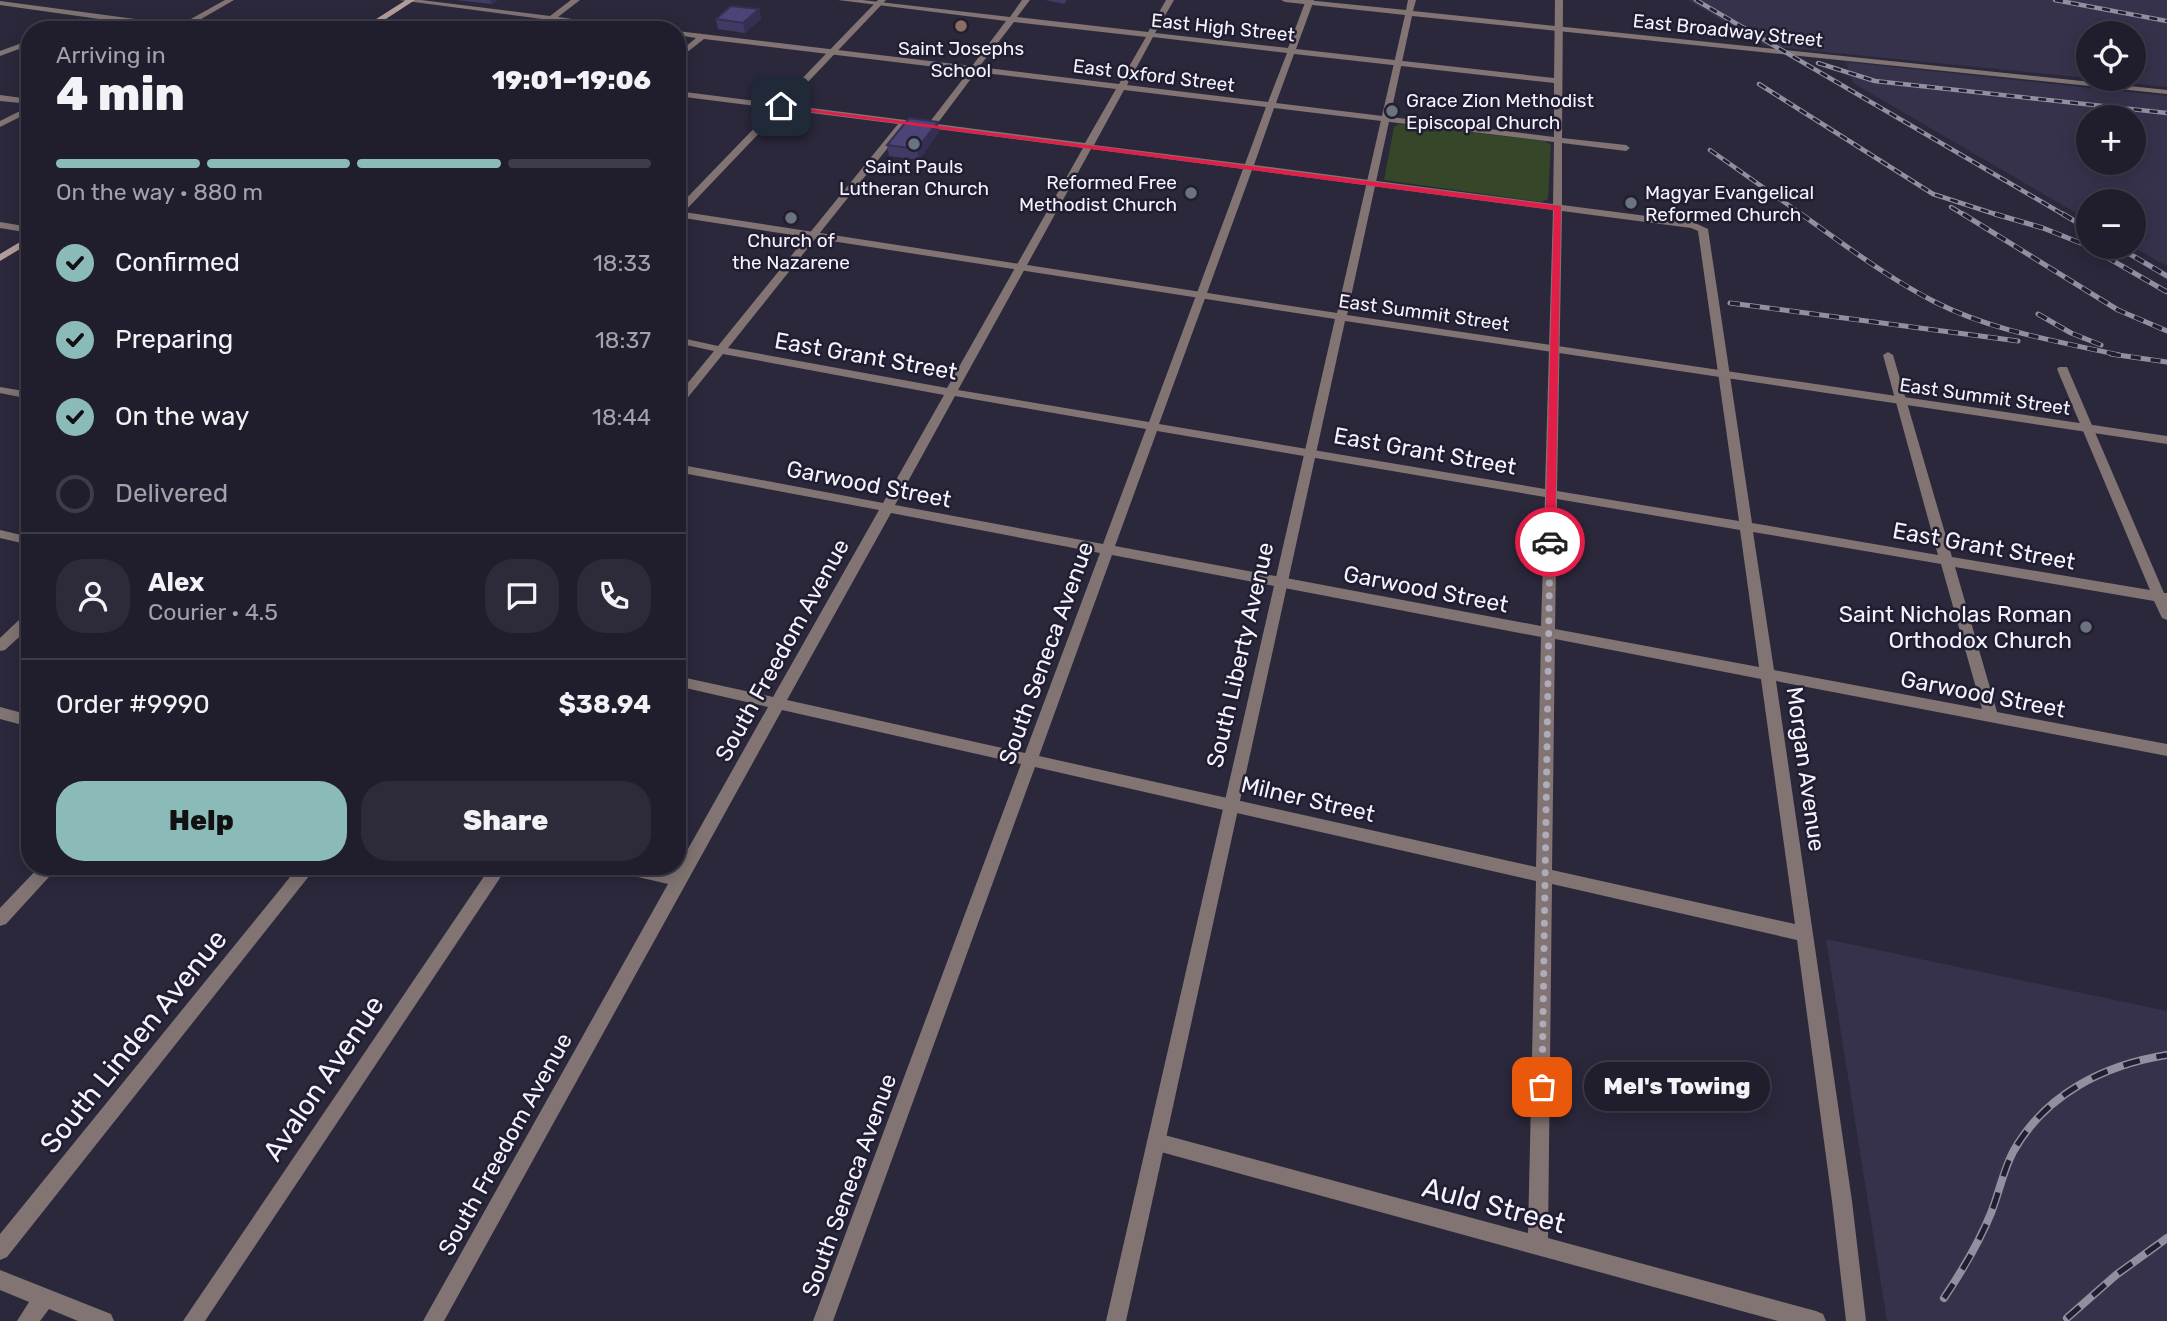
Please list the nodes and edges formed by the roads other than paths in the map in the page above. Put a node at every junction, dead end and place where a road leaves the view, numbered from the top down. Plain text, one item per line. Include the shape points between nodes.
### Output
1 (230, 0) edge
2 (403, 0) edge
3 (410, 0) edge
4 (576, 0) edge
5 (842, 0) edge
6 (1026, 0) edge
7 (1170, 0) edge
8 (1285, 0) edge
9 (1412, 0) edge
10 (1559, 0) edge
11 (1310, 1) edge
12 (880, 2) edge
13 (0, 3) edge
14 (1409, 13) junction
15 (552, 18) junction
16 (1011, 19) junction
17 (128, 21) edge
18 (191, 21) edge
19 (377, 21) edge
20 (576, 21) edge
21 (1559, 29) junction
22 (686, 34) edge
23 (1151, 35) junction
24 (702, 37) junction
25 (21, 46) edge
26 (686, 50) edge
27 (1292, 51) junction
28 (832, 52) junction
29 (0, 54) edge
30 (1398, 63) junction
31 (973, 70) junction
32 (1558, 81) junction
33 (1122, 87) junction
34 (2167, 92) edge
35 (686, 94) edge
36 (0, 98) edge
37 (21, 101) edge
38 (781, 106) junction
39 (1271, 106) junction
40 (21, 113) edge
41 (1386, 120) junction
42 (904, 122) junction
43 (0, 124) edge
44 (931, 126) junction
45 (1557, 140) junction
46 (1089, 146) junction
47 (1626, 148) dead end
48 (1250, 168) junction
49 (1372, 183) junction
50 (686, 205) edge
51 (1558, 208) junction
52 (686, 215) edge
53 (0, 225) edge
54 (21, 228) edge
55 (812, 236) junction
56 (21, 245) edge
57 (0, 258) edge
58 (1021, 269) junction
59 (1201, 296) junction
60 (1341, 318) junction
61 (686, 342) edge
62 (1554, 349) junction
63 (721, 350) junction
64 (1888, 355) dead end
65 (2063, 369) dead end
66 (1725, 375) junction
67 (0, 390) edge
68 (952, 392) junction
69 (686, 393) edge
70 (21, 394) edge
71 (1901, 401) junction
72 (1153, 427) junction
73 (2087, 428) junction
74 (2167, 440) edge
75 (1311, 453) junction
76 (686, 470) edge
77 (1551, 494) junction
78 (887, 508) junction
79 (1746, 527) junction
80 (0, 534) edge
81 (21, 539) edge
82 (1108, 550) junction
83 (1948, 561) junction
84 (1281, 584) junction
85 (2163, 597) edge
86 (2167, 615) edge
87 (21, 628) edge
88 (1549, 634) junction
89 (0, 646) edge
90 (1767, 675) junction
91 (686, 683) edge
92 (778, 703) junction
93 (0, 713) edge
94 (1991, 717) junction
95 (21, 719) edge
96 (2167, 750) edge
97 (1031, 760) junction
98 (1231, 805) junction
99 (686, 869) edge
100 (42, 875) edge
101 (302, 875) edge
102 (494, 875) edge
103 (659, 875) edge
104 (683, 875) edge
105 (1546, 875) junction
106 (680, 880) junction
107 (0, 919) edge
108 (1805, 934) junction
109 (1157, 1142) junction
110 (1538, 1246) junction
111 (0, 1250) edge
112 (0, 1280) edge
113 (45, 1298) junction
114 (27, 1321) edge
115 (104, 1321) edge
116 (193, 1321) edge
117 (433, 1321) edge
118 (823, 1321) edge
119 (1116, 1321) edge
120 (1816, 1321) edge
121 (1856, 1321) edge

1 - 18 street
2 - 3 street
3 - 15 street
3 - 19 main road
4 - 15 street
5 - 12 street, East High Street
6 - 16 street
7 - 23 street, South Freedom Avenue
8 - 11 street, East Broadway Street
9 - 14 street, South Liberty Avenue
10 - 21 street
11 - 14 street, East Broadway Street
11 - 27 street, South Seneca Avenue
12 - 16 street, East High Street
12 - 28 street
13 - 17 street
14 - 21 street, East Broadway Street
14 - 30 street, South Liberty Avenue
15 - 20 street
16 - 23 street, East High Street
16 - 31 street
21 - 32 street
21 - 34 street, East Broadway Street
22 - 24 street, East Oxford Street
23 - 27 street, East High Street
23 - 33 street, South Freedom Avenue
24 - 26 street
24 - 28 street, East Oxford Street
25 - 29 street
27 - 30 street, East High Street
27 - 39 street, South Seneca Avenue
28 - 31 street, East Oxford Street
28 - 38 street
30 - 32 street, East High Street
30 - 41 street, South Liberty Avenue
31 - 33 street, East Oxford Street
31 - 44 street
32 - 45 street
33 - 39 street, East Oxford Street
33 - 46 street, South Freedom Avenue
35 - 38 street
36 - 37 street
38 - 42 street
38 - 50 street
39 - 41 street, East Oxford Street
39 - 48 street, South Seneca Avenue
40 - 43 street
41 - 45 street, East Oxford Street
41 - 49 street, South Liberty Avenue
42 - 44 street
42 - 55 street
44 - 46 street
45 - 47 street, East Oxford Street
45 - 51 street
46 - 48 street
46 - 58 street, South Freedom Avenue
48 - 49 street
48 - 59 street, South Seneca Avenue
49 - 51 street
49 - 60 street, South Liberty Avenue
51 - 62 street
51 - 66 street, Morgan Avenue via 1700,227 1705,233
52 - 55 street, East Summit Street
53 - 54 street
55 - 58 street, East Summit Street
55 - 63 street
56 - 57 main road
58 - 59 street, East Summit Street
58 - 68 street, South Freedom Avenue
59 - 60 street, East Summit Street
59 - 72 street, South Seneca Avenue
60 - 62 street, East Summit Street
60 - 75 street, South Liberty Avenue
61 - 63 street, East Grant Street
62 - 66 street, East Summit Street
62 - 77 street
63 - 68 street, East Grant Street
63 - 69 street
64 - 71 street
65 - 73 street
66 - 71 street, East Summit Street
66 - 79 street, Morgan Avenue
67 - 70 street
68 - 72 street, East Grant Street
68 - 78 street, South Freedom Avenue
71 - 73 street, East Summit Street
71 - 83 street
72 - 75 street, East Grant Street
72 - 82 street, South Seneca Avenue
73 - 74 street, East Summit Street
73 - 85 street
75 - 77 street, East Grant Street
75 - 84 street, South Liberty Avenue
76 - 78 street, Garwood Street
77 - 79 street, East Grant Street
77 - 88 street
78 - 82 street, Garwood Street
78 - 92 street, South Freedom Avenue
79 - 83 street, East Grant Street
79 - 90 street, Morgan Avenue
80 - 81 street
82 - 84 street, Garwood Street
82 - 97 street, South Seneca Avenue
83 - 85 street, East Grant Street
83 - 94 street
84 - 88 street, Garwood Street
84 - 98 street, South Liberty Avenue
85 - 86 street
87 - 89 street
88 - 90 street, Garwood Street
88 - 105 street
90 - 94 street, Garwood Street
90 - 108 street, Morgan Avenue
91 - 92 street, Milner Street
92 - 97 street, Milner Street
92 - 99 street, South Freedom Avenue
93 - 95 street
94 - 96 street, Garwood Street
97 - 98 street, Milner Street
97 - 118 street, South Seneca Avenue
98 - 105 street, Milner Street
98 - 109 street, South Liberty Avenue
100 - 107 street
101 - 111 street, South Linden Avenue
102 - 116 street, Avalon Avenue
103 - 106 street
104 - 106 street, South Freedom Avenue
105 - 108 street, Milner Street
105 - 110 street
106 - 117 street, South Freedom Avenue
108 - 121 street, Morgan Avenue
109 - 110 street, Auld Street
109 - 119 street, South Liberty Avenue
110 - 120 street, Auld Street
112 - 113 street
113 - 114 street
113 - 115 street

